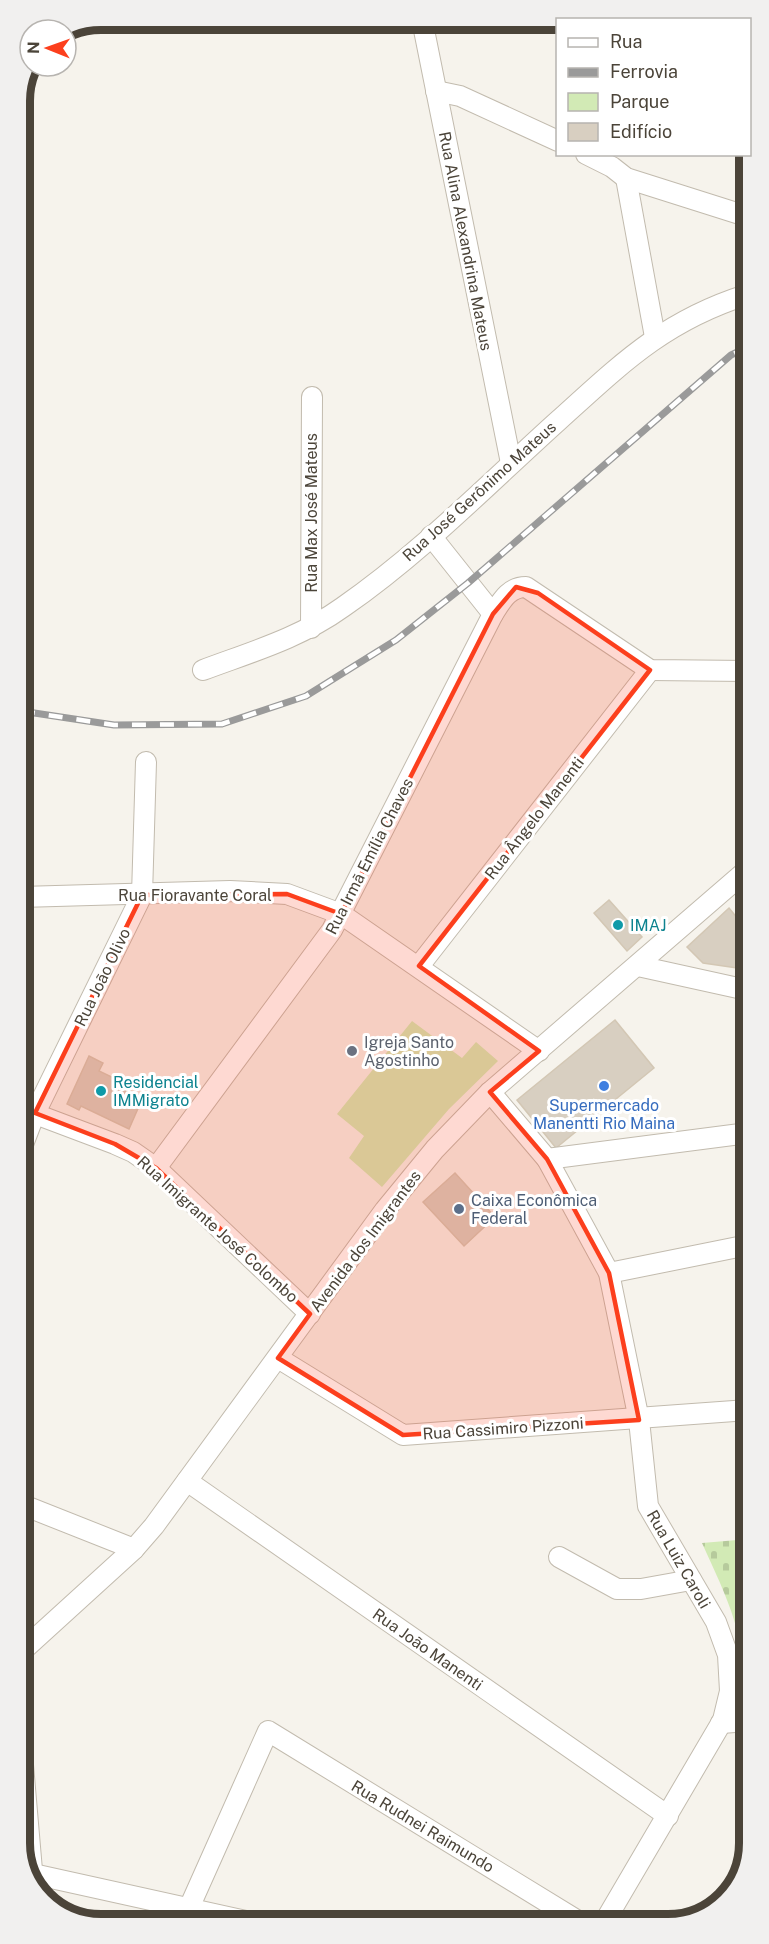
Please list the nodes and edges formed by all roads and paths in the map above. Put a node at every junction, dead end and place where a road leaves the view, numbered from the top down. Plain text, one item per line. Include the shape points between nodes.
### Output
1 (424, 30) edge
2 (436, 91) junction
3 (556, 140) edge
4 (590, 156) edge
5 (626, 178) junction
6 (739, 214) edge
7 (739, 297) edge
8 (655, 337) junction
9 (312, 397) dead end
10 (511, 463) junction
11 (430, 536) junction
12 (493, 614) junction
13 (311, 628) junction
14 (202, 670) dead end
15 (650, 670) junction
16 (739, 671) edge
17 (146, 762) dead end
18 (739, 877) edge
19 (142, 895) junction
20 (30, 897) edge
21 (341, 914) junction
22 (419, 966) junction
23 (638, 966) junction
24 (739, 988) edge
25 (539, 1051) junction
26 (490, 1092) junction
27 (30, 1107) edge
28 (30, 1112) edge
29 (739, 1134) edge
30 (547, 1159) junction
31 (156, 1168) junction
32 (739, 1247) edge
33 (609, 1273) junction
34 (310, 1314) junction
35 (278, 1358) junction
36 (739, 1411) edge
37 (639, 1419) junction
38 (187, 1481) junction
39 (30, 1508) edge
40 (134, 1549) junction
41 (559, 1557) dead end
42 (691, 1580) junction
43 (30, 1644) edge
44 (739, 1722) edge
45 (721, 1724) junction
46 (668, 1816) junction
47 (39, 1879) edge
48 (189, 1908) junction
49 (215, 1914) edge
50 (567, 1914) edge
51 (609, 1914) edge

1 - 2 street, Rua Alina Alexandrina Mateus
2 - 3 street via 460,96
2 - 10 street, Rua Alina Alexandrina Mateus
4 - 5 street
5 - 6 street
5 - 8 street
7 - 8 street, Rua José Gerônimo Mateus via 706,309
8 - 10 street, Rua José Gerônimo Mateus
9 - 13 street, Rua Max José Mateus
10 - 11 street, Rua José Gerônimo Mateus
11 - 12 street
11 - 13 street, Rua José Gerônimo Mateus via 365,591
12 - 15 street, Rua Irmã Emília Chaves via 506,595 516,587 526,587
12 - 21 street, Rua Irmã Emília Chaves
13 - 14 street, Rua José Gerônimo Mateus
15 - 16 street
15 - 22 street, Rua Ângelo Manenti
17 - 19 street, Rua João Olivo
18 - 23 street, Avenida dos Imigrantes
19 - 20 street, Rua Fioravante Coral
19 - 21 street, Rua Fioravante Coral via 230,891 287,894
19 - 27 street, Rua João Olivo
21 - 22 street, Rua Fioravante Coral
21 - 31 street, Rua Irmã Emília Chaves
22 - 25 street, Rua Fioravante Coral
23 - 24 street
23 - 25 street, Avenida dos Imigrantes
25 - 26 street, Avenida dos Imigrantes
26 - 30 street, Rua Luiz Caroli
26 - 34 street, Avenida dos Imigrantes via 410,1177
28 - 31 street, Rua Imigrante José Colombo via 133,1152
29 - 30 street
30 - 33 street, Rua Luiz Caroli
31 - 34 street, Rua Imigrante José Colombo
32 - 33 street
33 - 37 street, Rua Luiz Caroli
34 - 35 street, Avenida dos Imigrantes
35 - 37 street, Rua Cassimiro Pizzoni via 403,1435
35 - 38 street, Avenida dos Imigrantes
36 - 37 street, Rua Cassimiro Pizzoni
37 - 42 street, Rua Luiz Caroli via 648,1506
38 - 40 street, Avenida dos Imigrantes
38 - 46 street, Rua João Manenti
39 - 40 street
40 - 43 street, Avenida dos Imigrantes
41 - 42 street via 618,1589
42 - 45 street, Rua Luiz Caroli via 716,1622 728,1654 730,1690
44 - 45 street
45 - 46 street, Rua Luiz Caroli
46 - 51 street, Rua Luiz Caroli
47 - 48 street
48 - 49 street
48 - 50 street, Rua Rudnei Raimundo via 268,1731

